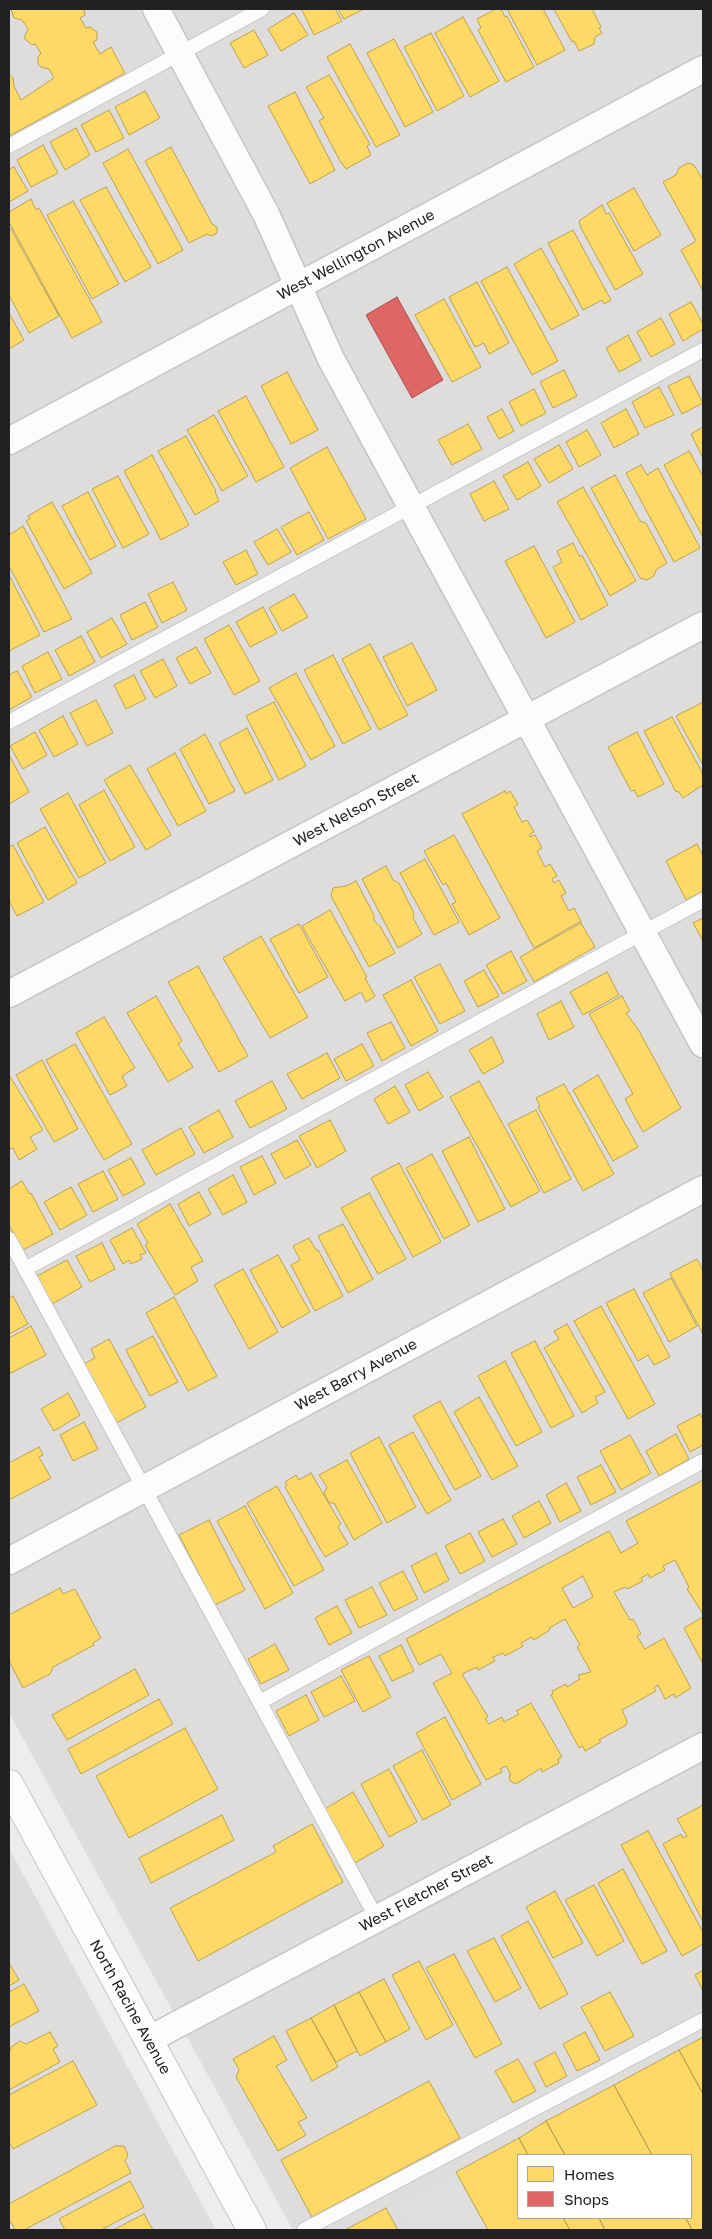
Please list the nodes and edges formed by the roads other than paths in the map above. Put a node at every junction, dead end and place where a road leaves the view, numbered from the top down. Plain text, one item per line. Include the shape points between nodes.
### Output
1 (156, 9) edge
2 (262, 9) edge
3 (180, 53) junction
4 (703, 70) edge
5 (9, 146) edge
6 (298, 286) junction
7 (703, 350) edge
8 (9, 441) edge
9 (411, 507) junction
10 (703, 625) edge
11 (527, 719) junction
12 (9, 722) edge
13 (703, 900) edge
14 (643, 933) junction
15 (9, 994) edge
16 (703, 1044) edge
17 (703, 1189) edge
18 (9, 1239) edge
19 (25, 1269) junction
20 (703, 1461) edge
21 (144, 1488) junction
22 (9, 1561) edge
23 (260, 1702) junction
24 (703, 1746) edge
25 (9, 1784) edge
26 (377, 1919) junction
27 (703, 2020) edge
28 (148, 2040) junction
29 (252, 2230) edge
30 (304, 2230) edge

1 - 3 street
2 - 3 lane
3 - 5 lane
3 - 6 street via 266,214
4 - 6 street, West Wellington Avenue
6 - 8 street, West Wellington Avenue
6 - 9 street via 330,359
7 - 9 lane
9 - 11 street
9 - 12 lane
10 - 11 street, West Nelson Street
11 - 14 street
11 - 15 street, West Nelson Street
13 - 14 lane
14 - 16 street
14 - 19 lane
17 - 21 street, West Barry Avenue
18 - 19 lane
19 - 21 lane
20 - 23 lane
21 - 22 street, West Barry Avenue
21 - 23 lane
23 - 26 lane
24 - 26 street, West Fletcher Street
25 - 28 street, North Racine Avenue
26 - 28 street, West Fletcher Street
27 - 30 lane
28 - 29 street, North Racine Avenue

